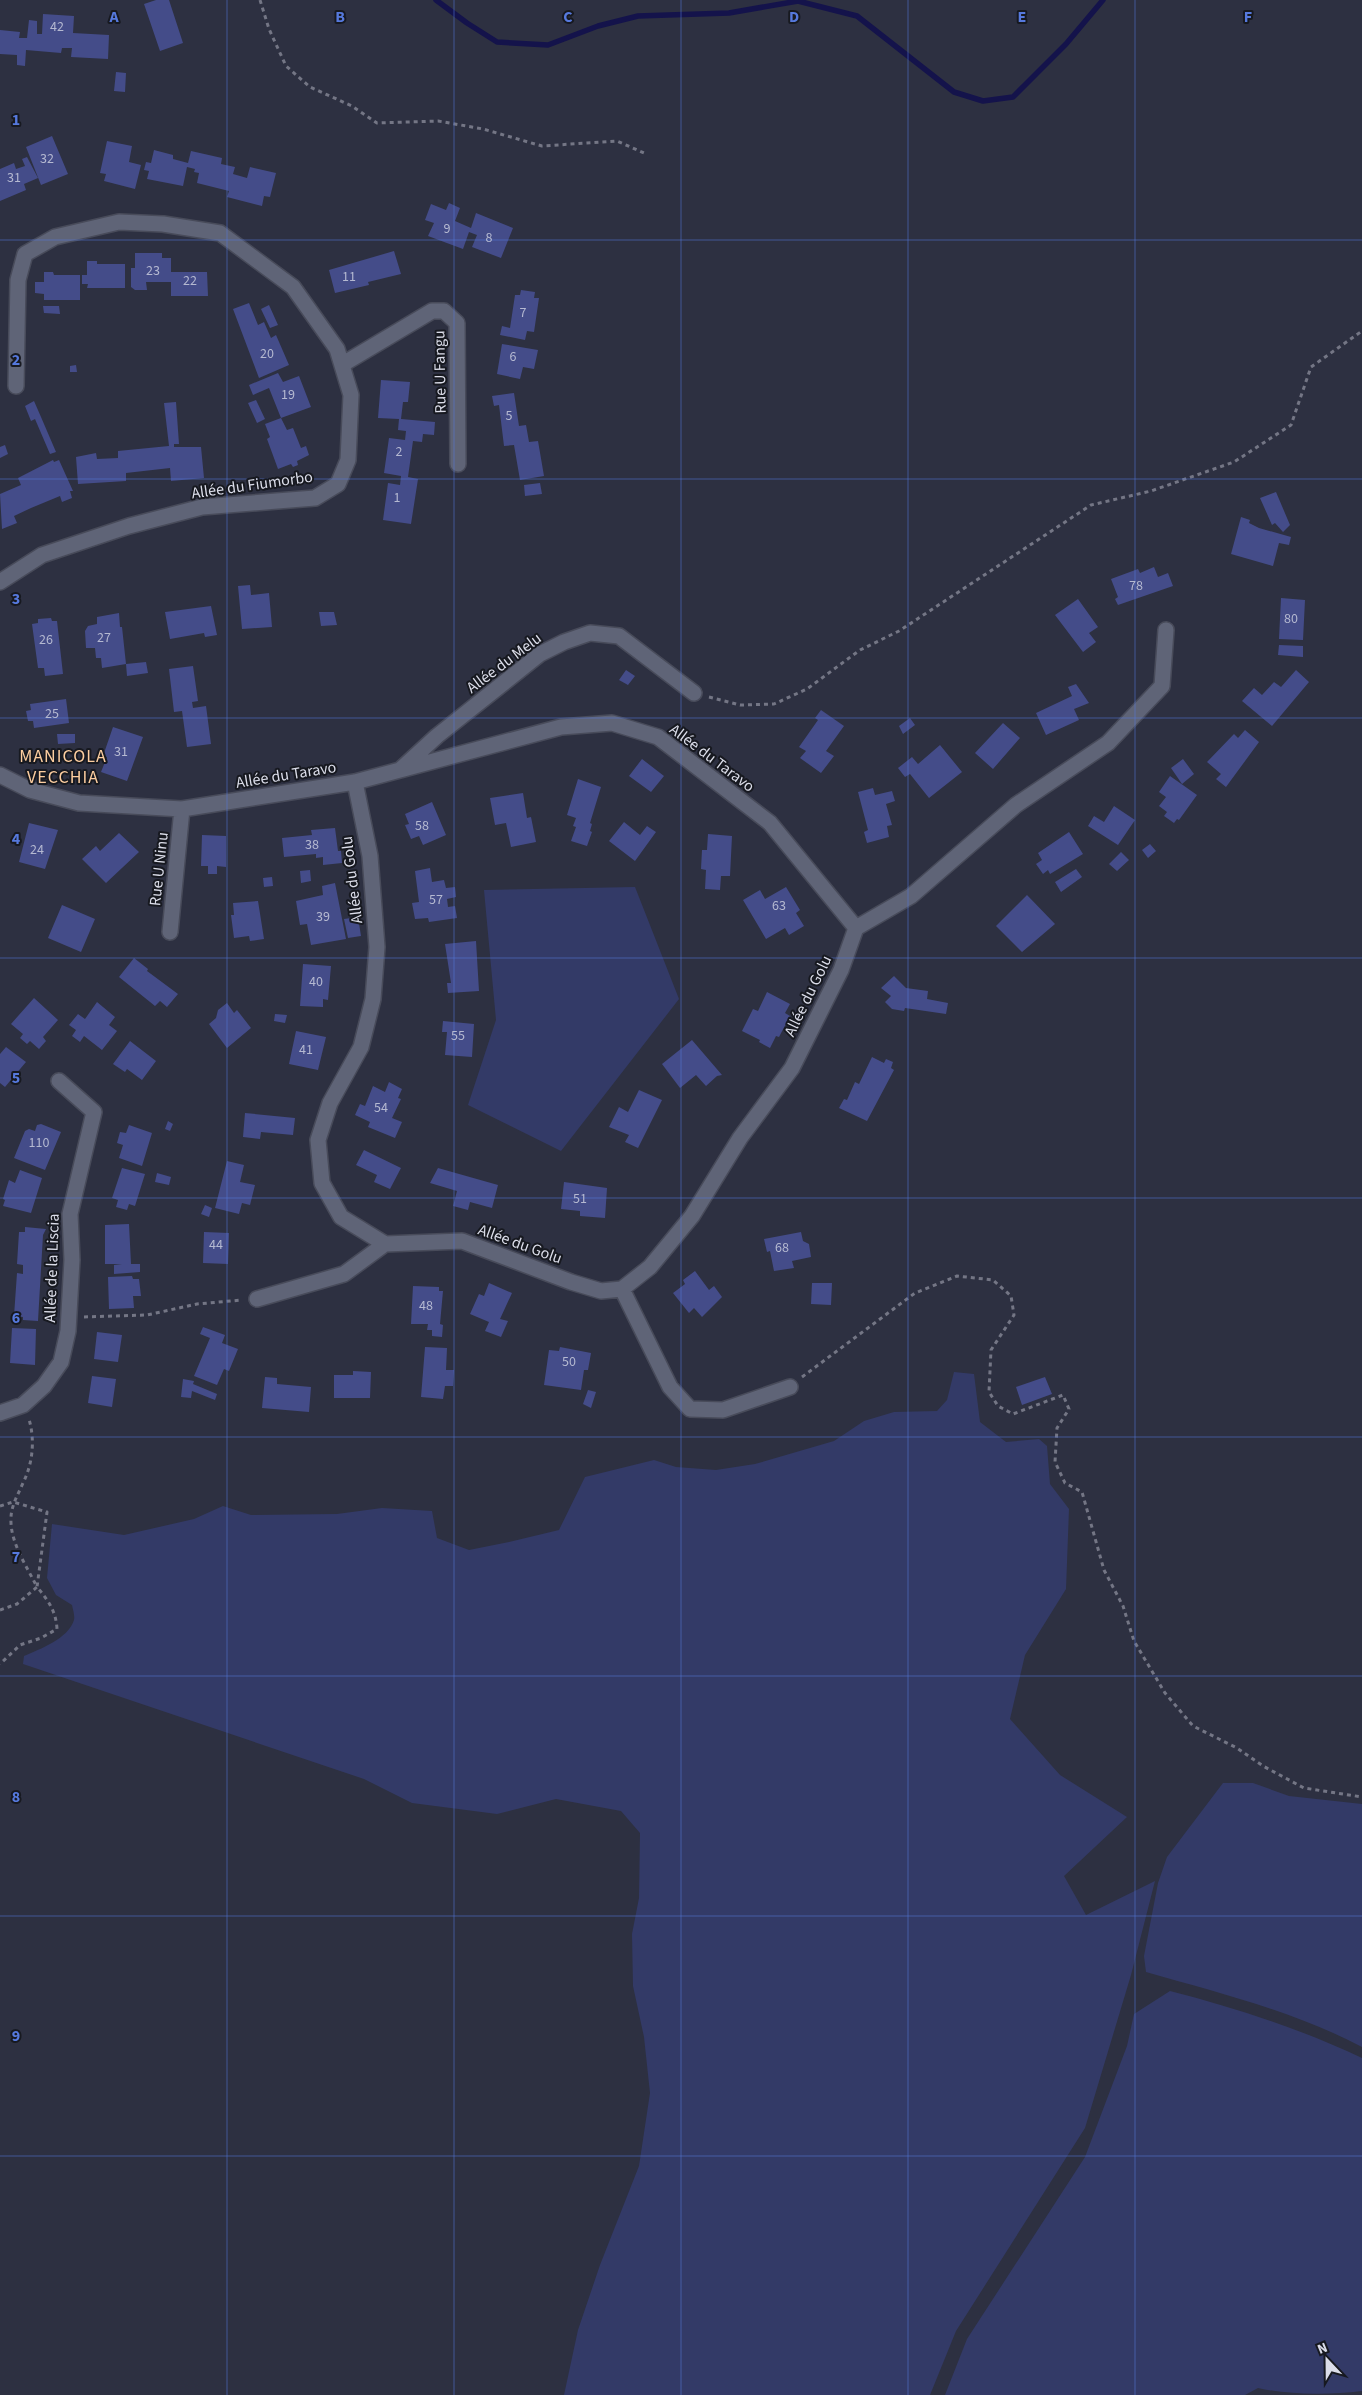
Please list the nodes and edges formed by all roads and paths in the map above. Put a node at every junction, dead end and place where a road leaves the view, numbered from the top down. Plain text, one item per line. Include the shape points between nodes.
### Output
1 (260, 0) edge
2 (644, 153) dead end
3 (1362, 331) edge
4 (343, 364) junction
5 (16, 386) dead end
6 (458, 464) dead end
7 (0, 582) edge
8 (1166, 630) dead end
9 (694, 693) joint
10 (397, 772) junction
11 (0, 775) edge
12 (355, 782) junction
13 (182, 809) junction
14 (856, 928) junction
15 (170, 932) dead end
16 (59, 1081) dead end
17 (385, 1244) junction
18 (622, 1289) junction
19 (257, 1299) joint
20 (68, 1317) junction
21 (790, 1387) joint
22 (23, 1404) junction
23 (0, 1413) edge
24 (13, 1502) junction
25 (0, 1506) edge
26 (37, 1587) junction
27 (0, 1610) edge
28 (0, 1664) edge
29 (1362, 1797) edge

1 - 2 path via 286,66 310,87 352,106 377,123 438,121 483,129 542,146 617,141
3 - 9 path via 1311,367 1291,425 1234,462 1151,491 1091,505 899,631 860,650 807,689 774,704 740,705
4 - 5 street, Allée du Fiumorbo via 337,349 293,287 220,233 163,224 119,222 55,237 25,254 18,280
4 - 6 street, Rue U Fangu via 432,311 444,311 458,323
4 - 7 street, Allée du Fiumorbo via 351,395 348,460 338,484 315,498 202,507 129,526 42,555
8 - 14 street via 1162,686 1108,743 1016,805 911,896
9 - 10 street, Allée du Melu via 619,636 590,633 540,654
10 - 12 street, Allée du Taravo
10 - 14 street, Allée du Taravo via 561,727 612,723 658,737 770,823
11 - 13 street, Allée du Taravo via 30,790 79,803
12 - 13 street, Allée du Taravo
12 - 17 street, Allée du Golu via 370,856 373,892 377,946 373,999 361,1047 330,1103 318,1140 322,1183 341,1217
13 - 15 street, Rue U Ninu
14 - 18 street, Allée du Golu via 841,970 792,1068 740,1138 692,1216 650,1267
16 - 20 street, Allée de la Liscia via 94,1112 70,1214 72,1260
17 - 18 street, Allée du Golu via 462,1241 571,1282 601,1291
17 - 19 street via 344,1274
18 - 21 street via 670,1387 690,1409 723,1410
19 - 20 path via 197,1304 147,1315
20 - 22 street, Allée de la Liscia via 60,1362 44,1386
21 - 29 path via 915,1293 957,1276 993,1280 1011,1296 1014,1315 992,1350 989,1392 998,1406 1013,1414 1063,1395 1069,1409 1057,1428 1055,1462 1065,1483 1082,1492 1104,1570 1123,1606 1134,1640 1165,1693 1193,1726 1304,1788
22 - 23 street, Allée de la Liscia
22 - 24 path via 30,1422 33,1447 24,1482
24 - 25 path
24 - 26 path via 13,1539
24 - 26 path via 47,1512
26 - 27 path via 17,1604
26 - 28 path via 56,1616 57,1629 20,1645

